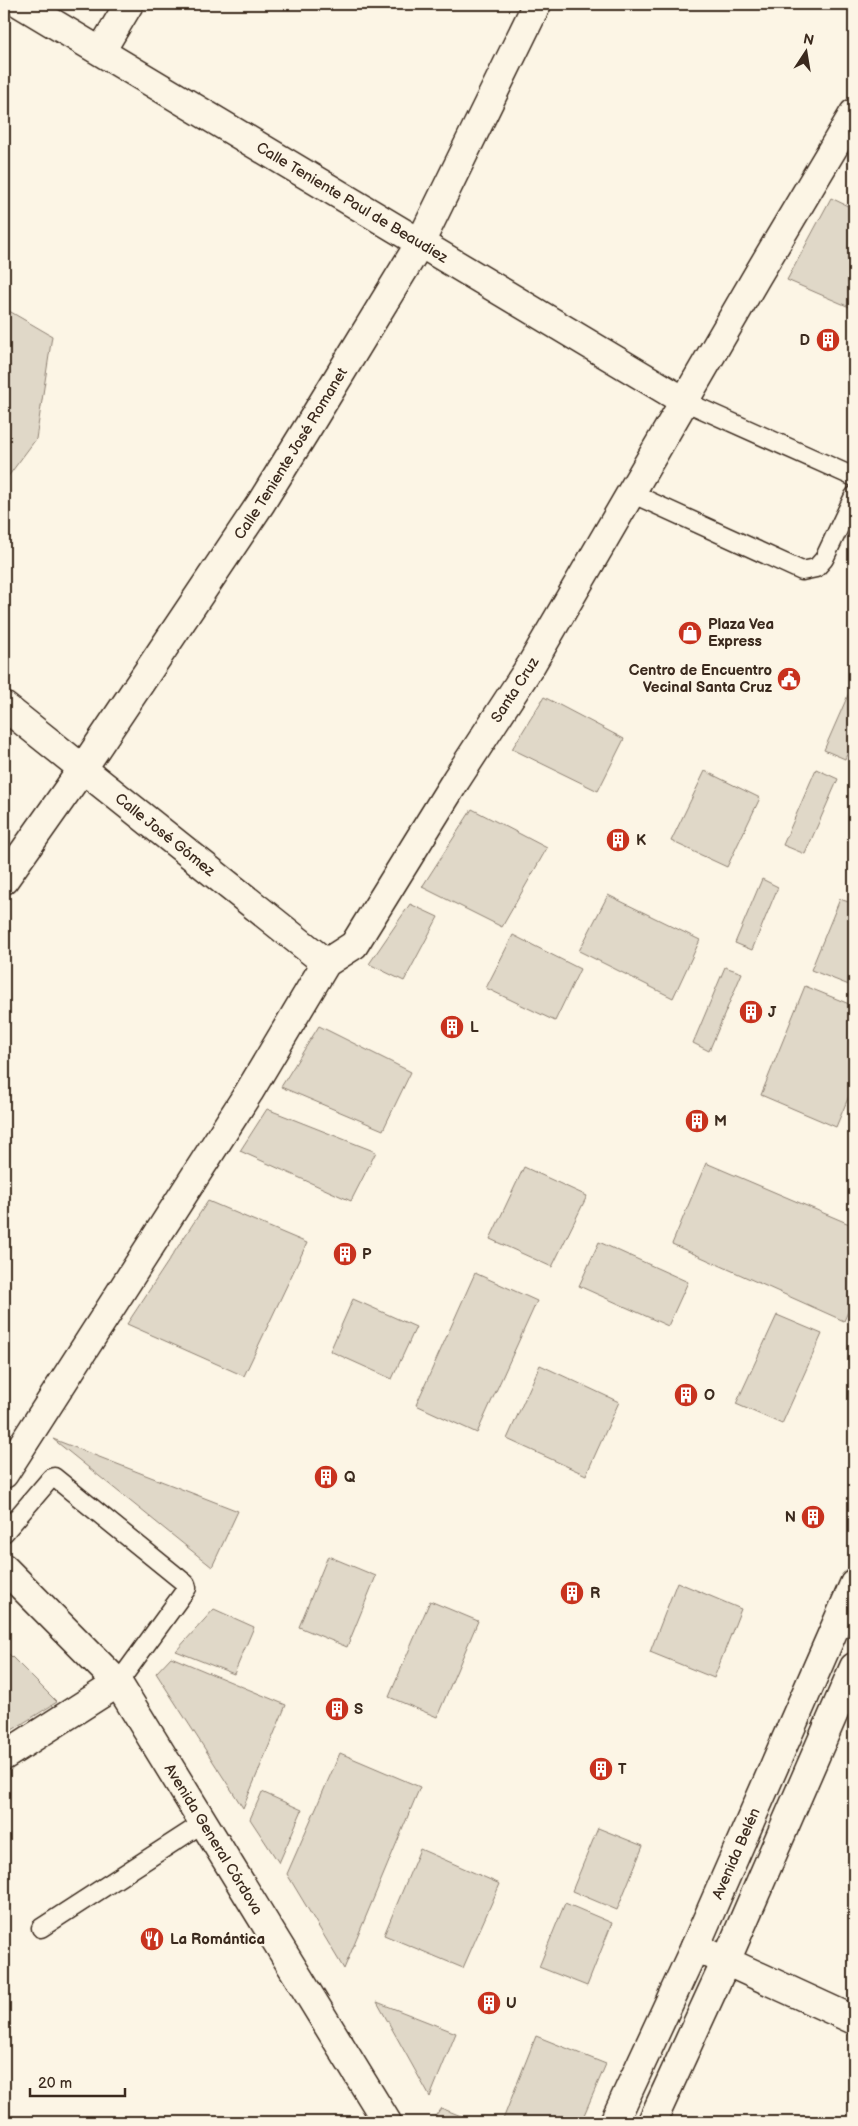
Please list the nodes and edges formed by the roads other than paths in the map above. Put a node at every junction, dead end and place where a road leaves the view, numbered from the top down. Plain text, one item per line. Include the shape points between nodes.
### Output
1 (22, 4) edge
2 (129, 4) edge
3 (537, 4) edge
4 (101, 51) junction
5 (854, 113) edge
6 (420, 243) junction
7 (684, 401) junction
8 (854, 477) edge
9 (631, 493) junction
10 (854, 496) edge
11 (4, 706) edge
12 (83, 768) junction
13 (4, 880) edge
14 (326, 963) junction
15 (4, 1474) edge
16 (4, 1533) edge
17 (4, 1568) edge
18 (854, 1584) edge
19 (854, 1667) edge
20 (118, 1683) junction
21 (4, 1756) edge
22 (203, 1823) junction
23 (41, 1928) dead end
24 (695, 1947) junction
25 (726, 1961) junction
26 (854, 2020) edge
27 (387, 2122) edge
28 (614, 2122) edge
29 (652, 2122) edge

1 - 4 street, Calle Teniente Paul de Beaudiez
2 - 4 street
3 - 6 street, Calle Teniente José Romanet
4 - 6 street, Calle Teniente Paul de Beaudiez
5 - 7 street, Santa Cruz
6 - 7 street, Calle Teniente Paul de Beaudiez
6 - 12 street, Calle Teniente José Romanet via 261,502
7 - 8 lane
7 - 9 street, Santa Cruz
9 - 10 lane via 802,571 816,568 824,560
9 - 14 street, Santa Cruz via 531,665 354,944
11 - 12 street, Calle José Gómez
12 - 13 street, Calle Teniente José Romanet
12 - 14 street, Calle José Gómez
14 - 15 street via 249,1092
16 - 20 lane via 54,1477 186,1584 187,1588
17 - 20 street, Avenida General Córdova
18 - 24 street, Avenida Belén
19 - 25 street
20 - 21 street
20 - 22 street, Avenida General Córdova
22 - 23 lane
22 - 27 street, Avenida General Córdova
24 - 25 street
24 - 28 street, Avenida Belén
25 - 26 street
25 - 29 street

